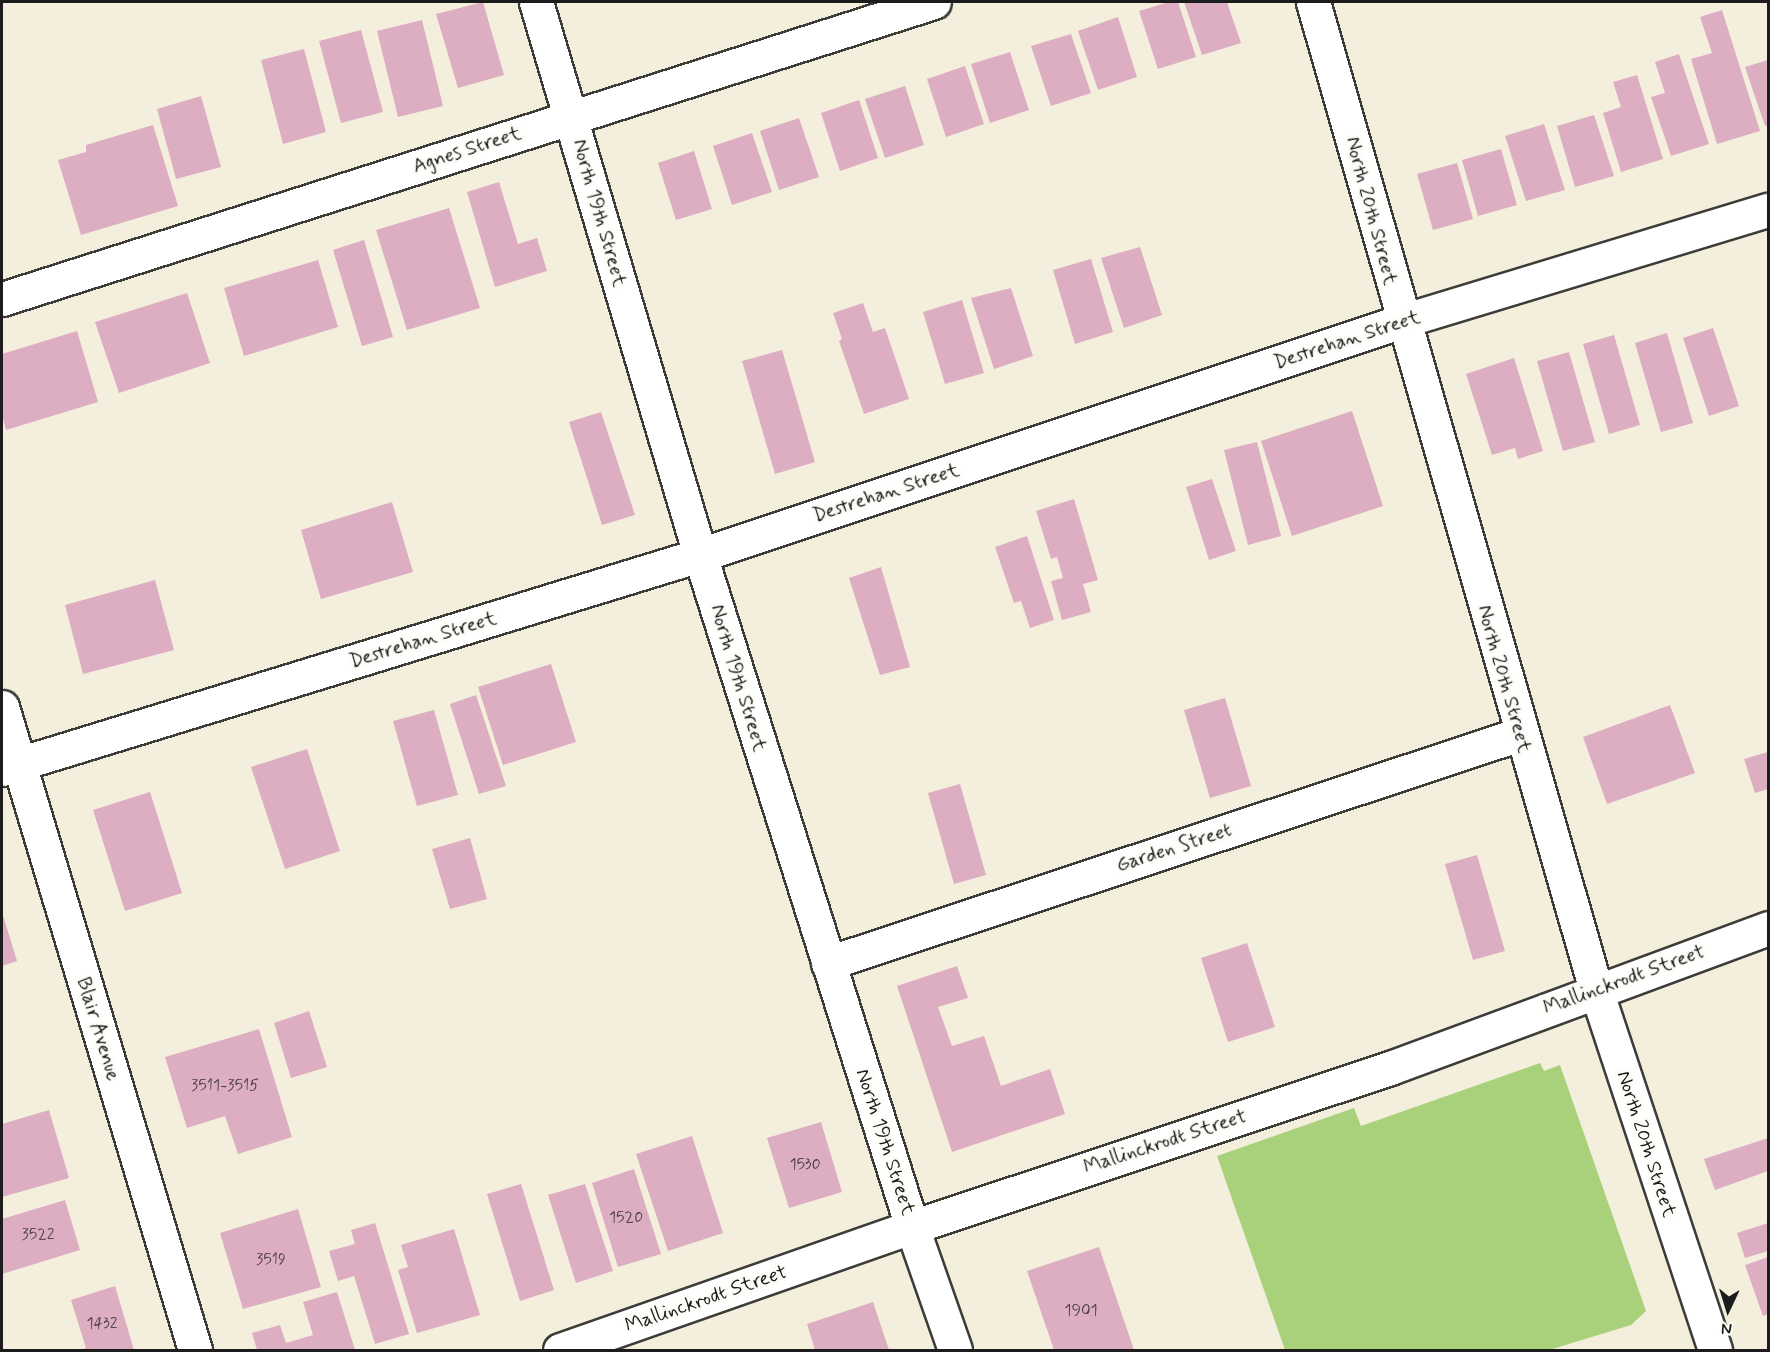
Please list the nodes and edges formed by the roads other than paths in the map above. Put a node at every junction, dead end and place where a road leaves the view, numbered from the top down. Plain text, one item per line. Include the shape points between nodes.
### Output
1 (536, 2) edge
2 (934, 2) edge
3 (1313, 2) edge
4 (571, 117) junction
5 (1768, 210) edge
6 (2, 299) edge
7 (1402, 321) junction
8 (700, 555) junction
9 (2, 707) edge
10 (1520, 734) junction
11 (10, 766) edge
12 (1768, 928) edge
13 (828, 963) junction
14 (1596, 990) junction
15 (912, 1227) junction
16 (195, 1350) edge
17 (560, 1350) edge
18 (955, 1350) edge
19 (1715, 1350) edge

1 - 4 street, North 19th Street
2 - 4 street, Agnes Street
3 - 7 street, North 20th Street
4 - 6 street, Agnes Street
4 - 8 street, North 19th Street
5 - 7 street, Destrehan Street
7 - 8 street, Destrehan Street
7 - 10 street, North 20th Street
8 - 11 street, Destrehan Street
8 - 13 street, North 19th Street
9 - 11 street, Blair Avenue
10 - 13 street, Garden Street
10 - 14 street, North 20th Street
11 - 16 street, Blair Avenue
12 - 14 street, Mallinckrodt Street
13 - 15 street, North 19th Street
14 - 15 street, Mallinckrodt Street via 1390,1068
14 - 19 street, North 20th Street
15 - 17 street, Mallinckrodt Street
15 - 18 street, North 19th Street

